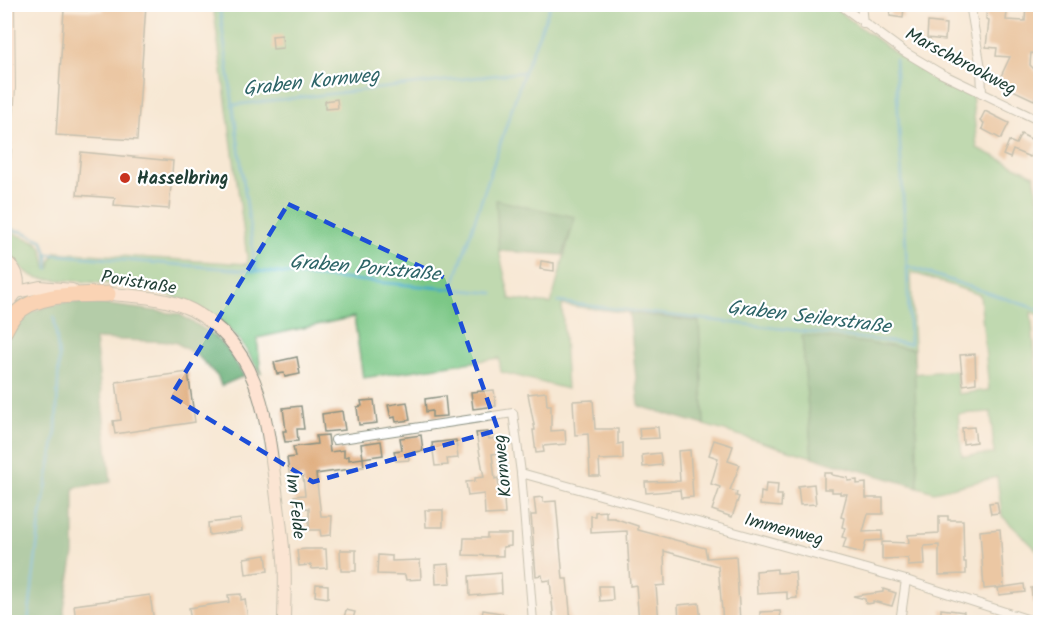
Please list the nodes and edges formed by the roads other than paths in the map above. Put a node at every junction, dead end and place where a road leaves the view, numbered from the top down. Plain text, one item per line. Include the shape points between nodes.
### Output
1 (8, 4) edge
2 (839, 4) edge
3 (861, 4) edge
4 (970, 4) edge
5 (863, 23) junction
6 (982, 93) junction
7 (1041, 121) edge
8 (4, 160) edge
9 (4, 260) edge
10 (18, 278) junction
11 (40, 287) junction
12 (17, 292) junction
13 (108, 294) junction
14 (4, 304) edge
15 (4, 332) edge
16 (261, 395) joint
17 (335, 440) dead end
18 (521, 473) junction
19 (906, 580) junction
20 (1004, 611) junction
21 (284, 622) edge
22 (532, 622) edge
23 (900, 622) edge
24 (1004, 622) edge
25 (1036, 622) edge

1 - 8 main road via 9,88
2 - 5 street, Marschbrookweg
3 - 5 street
4 - 6 street
5 - 6 street, Marschbrookweg via 940,73
6 - 7 street, Marschbrookweg
9 - 10 main road, Poristraße
10 - 11 main road, Poristraße
10 - 12 main road
11 - 12 main road, Poristraße
11 - 13 main road, Poristraße
12 - 14 main road
13 - 15 highway via 46,299 28,305 14,315
13 - 16 main road, Poristraße via 173,303 203,317 231,340
16 - 21 main road, Im Felde via 283,542
17 - 18 street, Kornweg via 513,413
18 - 19 street, Immenweg
18 - 22 street, Kornweg
19 - 20 street, Immenweg
19 - 23 street
20 - 24 street
20 - 25 street, Immenweg

